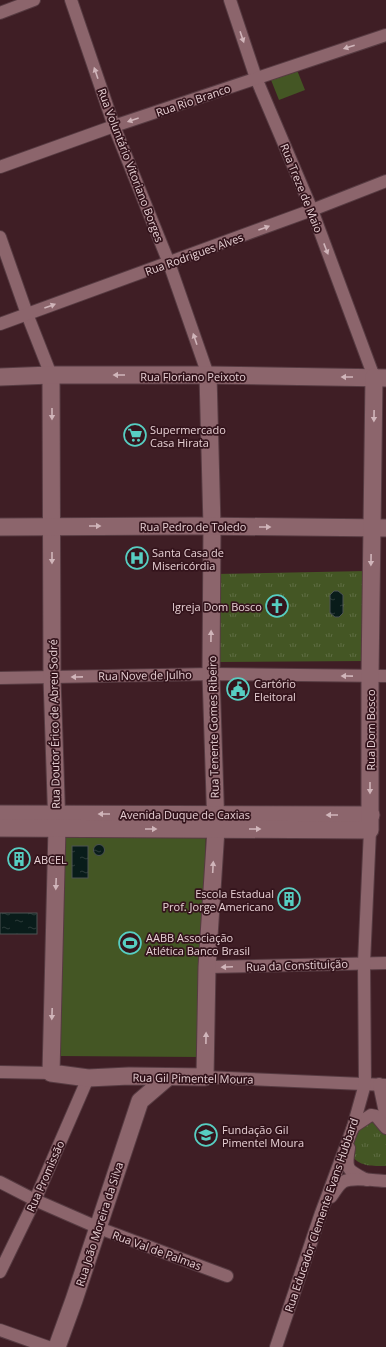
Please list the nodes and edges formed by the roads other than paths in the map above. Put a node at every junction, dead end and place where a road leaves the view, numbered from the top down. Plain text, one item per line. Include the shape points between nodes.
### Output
1 (34, 0) edge
2 (71, 0) edge
3 (230, 0) edge
4 (0, 12) edge
5 (386, 35) edge
6 (256, 78) junction
7 (114, 126) junction
8 (0, 167) edge
9 (386, 181) edge
10 (312, 210) junction
11 (0, 237) edge
12 (169, 263) junction
13 (27, 314) junction
14 (0, 324) edge
15 (208, 375) junction
16 (51, 376) junction
17 (0, 377) edge
18 (380, 377) edge
19 (52, 526) junction
20 (212, 526) junction
21 (0, 527) edge
22 (379, 528) edge
23 (211, 674) junction
24 (378, 676) edge
25 (0, 678) edge
26 (52, 678) junction
27 (0, 814) edge
28 (57, 821) junction
29 (215, 822) junction
30 (370, 822) junction
31 (0, 828) edge
32 (364, 963) junction
33 (386, 963) edge
34 (207, 967) junction
35 (0, 1072) edge
36 (51, 1073) junction
37 (129, 1076) junction
38 (168, 1077) junction
39 (205, 1077) junction
40 (88, 1078) junction
41 (365, 1084) junction
42 (383, 1084) edge
43 (140, 1101) junction
44 (386, 1117) edge
45 (353, 1127) junction
46 (386, 1128) edge
47 (367, 1180) junction
48 (386, 1181) edge
49 (0, 1182) edge
50 (35, 1200) junction
51 (321, 1213) junction
52 (98, 1228) junction
53 (0, 1272) edge
54 (227, 1276) dead end
55 (0, 1330) edge
56 (48, 1347) edge
57 (57, 1347) edge
58 (276, 1347) edge

1 - 4 street
7 -> 2 street, Rua Voluntário Vitoriano Borges
3 -> 6 street, Rua Treze de Maio
5 -> 6 street, Rua Rio Branco
6 -> 7 street, Rua Rio Branco
6 - 10 street, Rua Treze de Maio
7 - 8 street, Rua Rio Branco
7 - 12 street, Rua Voluntário Vitoriano Borges
9 - 10 street, Rua Rodrigues Alves
12 -> 10 street, Rua Rodrigues Alves
10 -> 18 street, Rua Treze de Maio
11 - 13 street
13 -> 12 street, Rua Rodrigues Alves
15 -> 12 street, Rua Voluntário Vitoriano Borges
13 - 14 street, Rua Rodrigues Alves
13 - 16 street
15 -> 16 main road, Rua Floriano Peixoto
18 -> 15 main road, Rua Floriano Peixoto
15 - 20 main road, Rua Tenente Gomes Ribeiro
16 - 17 main road, Rua Floriano Peixoto
16 -> 19 main road, Rua Doutor Érico de Abreu Sodré
18 -> 22 main road, Rua Dom Bosco
19 -> 20 main road, Rua Pedro de Toledo
19 - 21 main road, Rua Pedro de Toledo
19 -> 26 main road, Rua Doutor Érico de Abreu Sodré
20 -> 22 main road, Rua Pedro de Toledo
23 -> 20 main road, Rua Tenente Gomes Ribeiro
22 -> 24 main road, Rua Dom Bosco
24 -> 23 street, Rua Nove de Julho
23 -> 26 street, Rua Nove de Julho
23 - 29 main road, Rua Tenente Gomes Ribeiro
24 -> 30 main road, Rua Dom Bosco
25 - 26 street, Rua Nove de Julho
26 - 28 main road, Rua Doutor Érico de Abreu Sodré
27 - 28 main road, Avenida Duque de Caxias
28 - 29 main road, Avenida Duque de Caxias
28 - 31 main road, Avenida Duque de Caxias
28 -> 36 main road, Rua Doutor Érico de Abreu Sodré
29 - 30 main road, Avenida Duque de Caxias
34 -> 29 main road, Rua Tenente Gomes Ribeiro
30 - 32 street, Rua Dom Bosco
32 - 33 street, Rua da Constituição
32 -> 34 street, Rua da Constituição
32 - 41 street, Rua Dom Bosco
39 -> 34 main road, Rua Tenente Gomes Ribeiro
35 - 36 street, Rua Gil Pimentel Moura
36 - 40 main road, Rua Gil Pimentel Moura
37 - 38 main road, Rua Gil Pimentel Moura
37 - 40 main road, Rua Gil Pimentel Moura
37 - 43 main road
38 - 39 main road, Rua Gil Pimentel Moura
38 - 43 main road
39 - 41 street, Rua Gil Pimentel Moura
40 - 50 street, Rua Promissão
41 - 42 street, Rua Gil Pimentel Moura
41 - 45 street, Rua Educador Clemente Evans Hubbard
42 - 44 street
43 - 52 main road, Rua João Moreira da Silva
45 - 46 street via 371,1115 376,1116
45 - 47 street via 348,1167 351,1172
45 - 51 street, Rua Educador Clemente Evans Hubbard
47 - 48 street
47 - 51 street via 351,1179 344,1182
49 - 50 street, Rua Val de Palmas
50 - 52 street, Rua Val de Palmas
50 - 53 street, Rua Promissão
51 - 58 street, Rua Educador Clemente Evans Hubbard
52 - 54 street, Rua Val de Palmas
52 - 57 main road, Rua João Moreira da Silva
55 - 56 street

